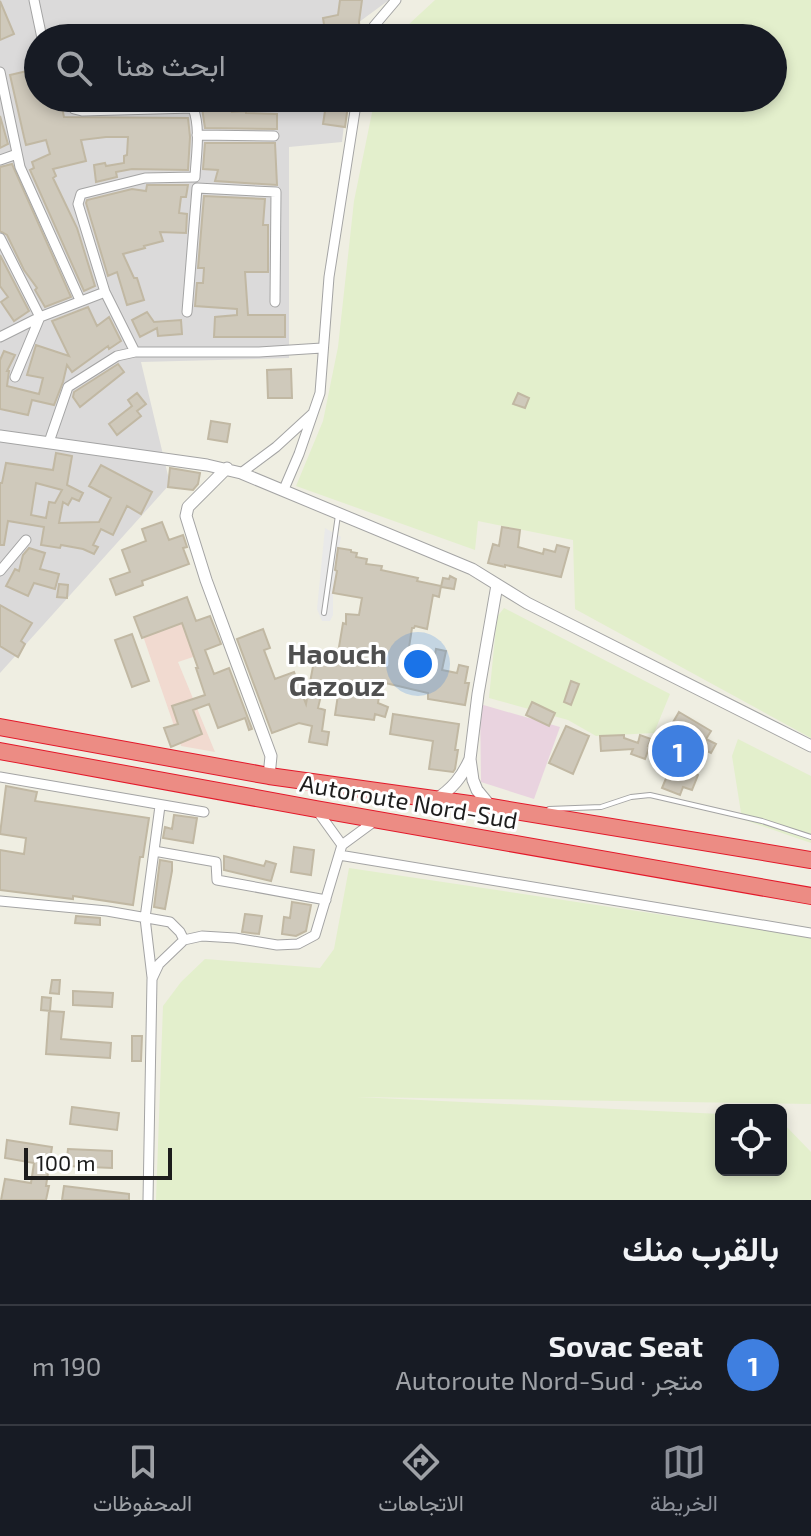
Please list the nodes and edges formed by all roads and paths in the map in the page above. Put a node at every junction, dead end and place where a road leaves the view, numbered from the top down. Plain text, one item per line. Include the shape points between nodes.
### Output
1 (34, 0) edge
2 (379, 0) edge
3 (396, 0) edge
4 (385, 11) junction
5 (39, 24) edge
6 (377, 24) edge
7 (1, 78) edge
8 (195, 112) edge
9 (355, 112) edge
10 (197, 135) junction
11 (274, 136) dead end
12 (17, 154) junction
13 (0, 160) edge
14 (195, 177) junction
15 (197, 188) junction
16 (0, 238) edge
17 (105, 292) junction
18 (80, 300) junction
19 (275, 302) dead end
20 (187, 312) dead end
21 (40, 317) junction
22 (0, 337) edge
23 (322, 348) junction
24 (135, 352) junction
25 (15, 377) dead end
26 (314, 412) junction
27 (0, 436) edge
28 (49, 442) junction
29 (227, 468) junction
30 (241, 473) junction
31 (284, 489) junction
32 (338, 513) junction
33 (26, 540) dead end
34 (0, 571) edge
35 (497, 585) junction
36 (324, 613) dead end
37 (0, 727) edge
38 (811, 746) edge
39 (0, 751) edge
40 (470, 759) junction
41 (269, 776) junction
42 (0, 777) edge
43 (435, 800) junction
44 (160, 806) junction
45 (491, 807) junction
46 (316, 809) junction
47 (204, 812) dead end
48 (530, 813) junction
49 (376, 820) junction
50 (811, 837) edge
51 (340, 850) junction
52 (154, 851) junction
53 (811, 860) edge
54 (811, 896) edge
55 (326, 900) junction
56 (0, 901) edge
57 (145, 918) junction
58 (811, 933) edge
59 (184, 940) junction
60 (152, 979) junction
61 (148, 1200) edge

1 - 5 street
2 - 4 street
3 - 4 street
4 - 6 street
7 - 12 street
8 - 10 street
9 - 23 street
10 - 11 street
10 - 14 street
12 - 13 street
12 - 18 street
14 - 15 street
14 - 17 street via 145,178 81,194 78,204
15 - 19 street via 276,192
15 - 20 street
16 - 21 street
17 - 18 street
17 - 24 street
18 - 21 street
21 - 22 street
21 - 25 street
23 - 24 street
23 - 26 street
24 - 28 street via 117,356 68,387
26 - 30 street
26 - 31 street
27 - 28 street
28 - 29 street
29 - 30 street
29 - 41 street via 188,507 186,516 271,756
30 - 31 street
31 - 32 street
32 - 35 street via 462,564
32 - 36 lane
33 - 34 street
35 - 38 street
35 - 40 street
37 - 41 highway, Autoroute Nord-Sud
39 - 46 highway, Autoroute Nord-Sud
40 - 43 street via 453,787
40 - 45 street via 477,790
41 - 43 highway, Autoroute Nord-Sud
42 - 44 street
43 - 45 highway, Autoroute Nord-Sud
44 - 47 street
44 - 52 street
45 - 48 highway, Autoroute Nord-Sud
46 - 49 highway, Autoroute Nord-Sud
46 - 51 street
48 - 50 lane via 601,807 650,795
48 - 53 highway, Autoroute Nord-Sud
49 - 51 street
49 - 54 highway, Autoroute Nord-Sud
51 - 55 street
51 - 58 street
52 - 55 street via 216,862 217,880
52 - 57 street
55 - 59 street via 315,935 298,944 202,936
56 - 57 street
57 - 59 street via 170,922
57 - 60 street
59 - 60 street via 159,964
60 - 61 street

